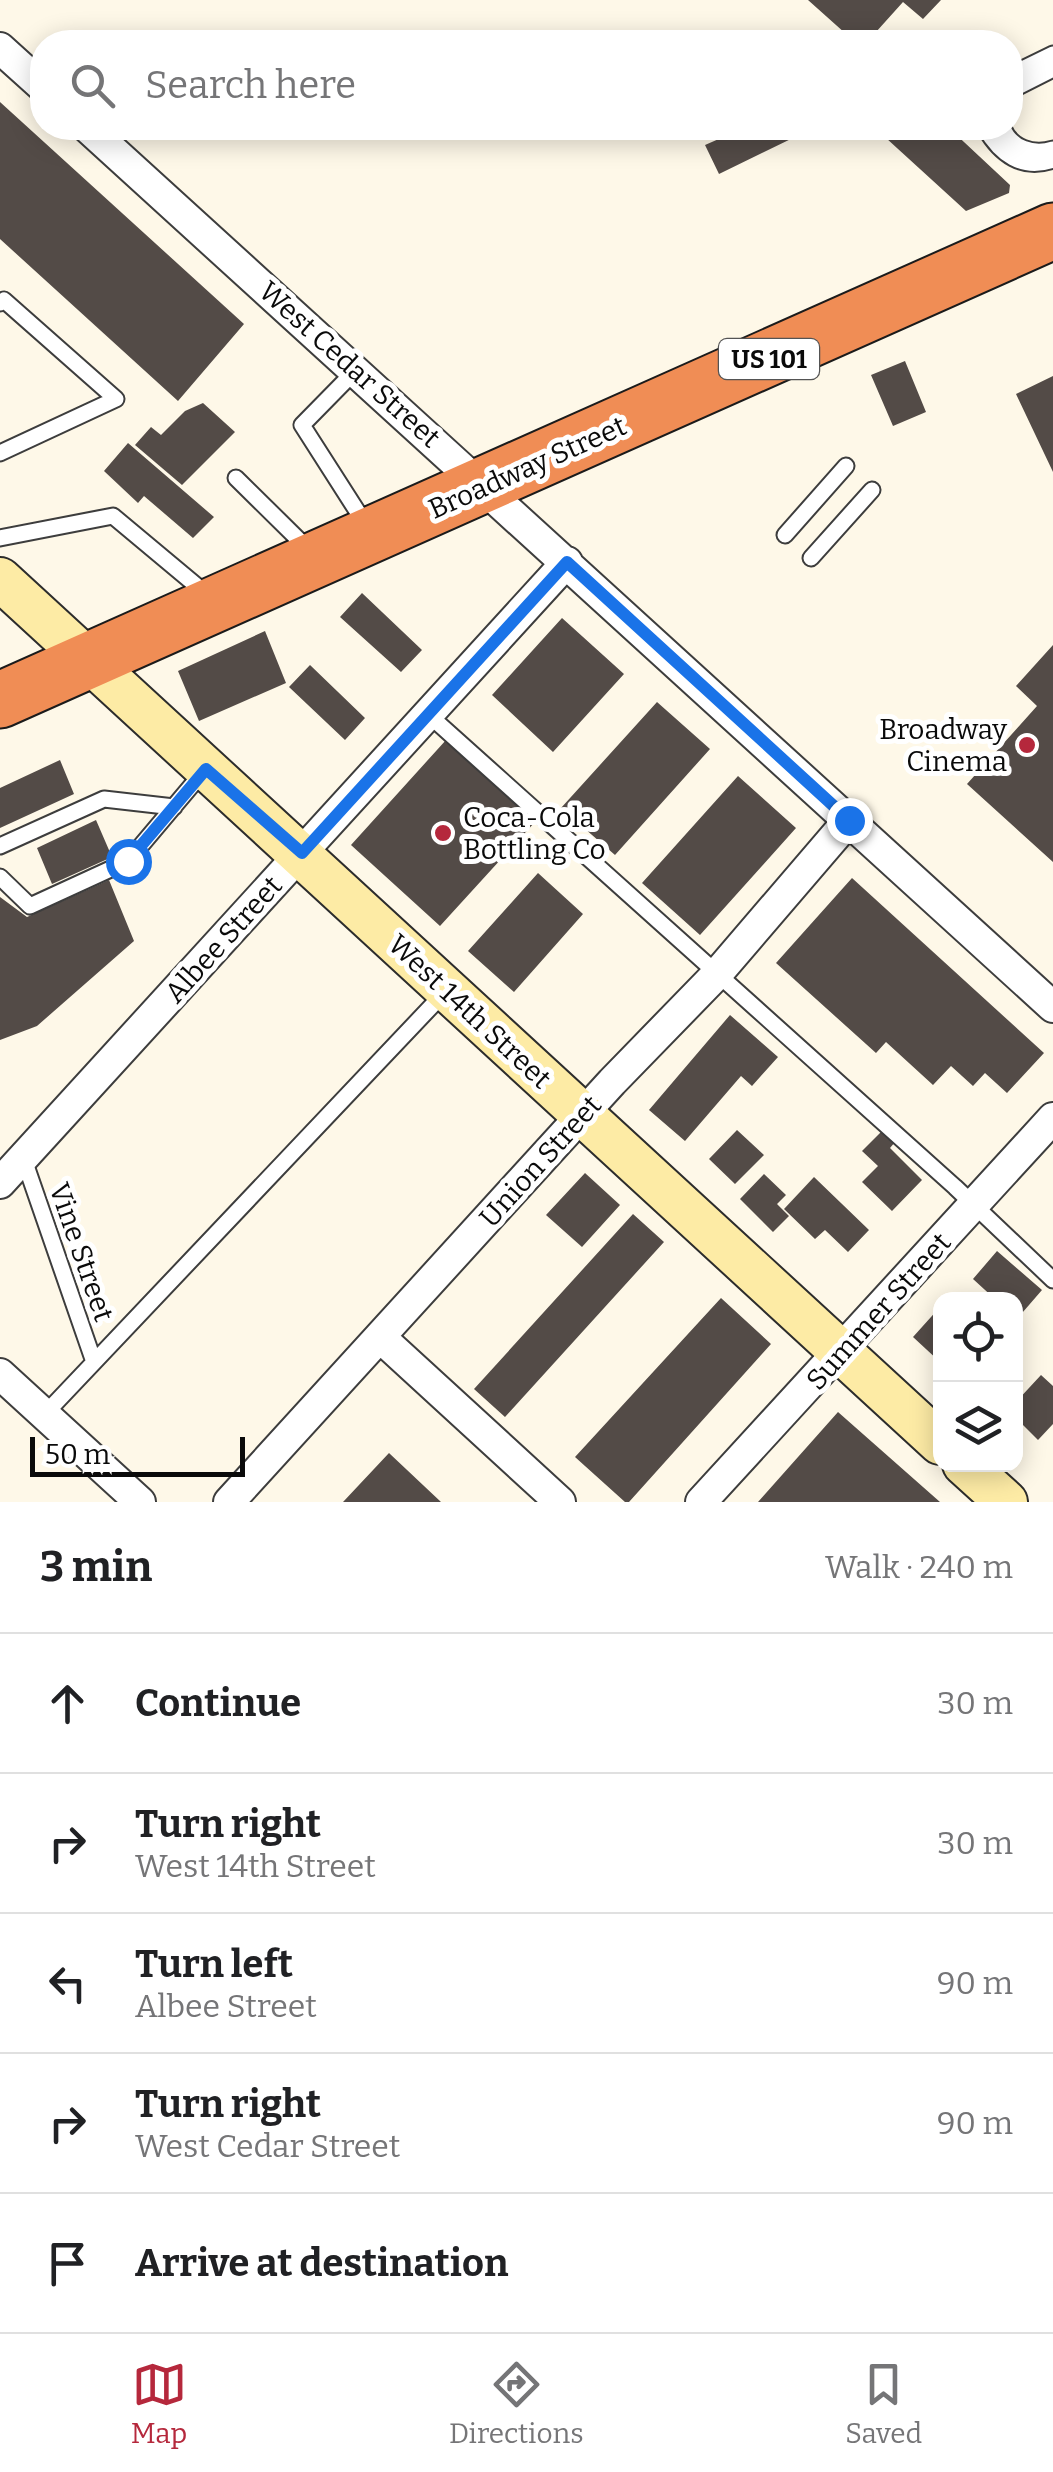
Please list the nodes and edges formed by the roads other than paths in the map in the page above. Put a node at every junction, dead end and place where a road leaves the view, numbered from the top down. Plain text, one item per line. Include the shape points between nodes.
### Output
1 (0, 48) edge
2 (1053, 54) edge
3 (1023, 69) edge
4 (1053, 69) edge
5 (30, 75) edge
6 (1023, 84) edge
7 (101, 140) edge
8 (993, 140) edge
9 (1010, 140) edge
10 (1053, 149) edge
11 (1053, 160) edge
12 (1053, 232) edge
13 (0, 303) edge
14 (356, 370) junction
15 (0, 453) edge
16 (846, 466) dead end
17 (236, 478) dead end
18 (485, 486) junction
19 (872, 490) dead end
20 (785, 535) dead end
21 (373, 536) junction
22 (0, 538) edge
23 (811, 558) dead end
24 (319, 560) junction
25 (567, 562) junction
26 (0, 579) edge
27 (219, 604) junction
28 (88, 661) junction
29 (0, 700) edge
30 (430, 715) junction
31 (206, 769) junction
32 (174, 808) junction
33 (849, 820) junction
34 (0, 846) edge
35 (302, 853) junction
36 (0, 877) edge
37 (716, 974) junction
38 (446, 991) junction
39 (1053, 1007) edge
40 (583, 1115) junction
41 (1053, 1118) edge
42 (24, 1158) junction
43 (0, 1183) edge
44 (973, 1207) junction
45 (1053, 1280) edge
46 (380, 1337) junction
47 (840, 1353) junction
48 (94, 1362) junction
49 (0, 1374) edge
50 (44, 1415) junction
51 (933, 1437) edge
52 (973, 1472) edge
53 (140, 1502) edge
54 (229, 1502) edge
55 (560, 1502) edge
56 (702, 1502) edge
57 (1006, 1502) edge

1 - 5 street
2 - 3 lane
4 - 6 lane
7 - 14 street, West Cedar Street
8 - 11 lane via 1011,160
9 - 10 lane via 1027,150
12 - 18 highway, Broadway Street / US 101
13 - 15 lane via 116,399
14 - 18 street, West Cedar Street
14 - 21 lane via 302,426
16 - 20 lane
17 - 24 lane
18 - 21 highway, Broadway Street / US 101
18 - 25 street, West Cedar Street
19 - 23 lane
21 - 24 highway, Broadway Street / US 101
22 - 27 lane via 113,516
24 - 27 highway, Broadway Street / US 101
25 - 30 street, Albee Street
25 - 33 street, West Cedar Street
26 - 28 street, West 14th Street
27 - 28 highway, Broadway Street / US 101
28 - 29 highway, Broadway Street / US 101
28 - 31 street, West 14th Street
30 - 35 street, Albee Street
30 - 37 lane
31 - 32 lane
31 - 35 street, West 14th Street
32 - 34 lane via 104,799
32 - 36 lane via 128,861 30,906
33 - 37 street, Union Street
33 - 39 street, West Cedar Street
35 - 38 street, West 14th Street
35 - 42 street, Albee Street
37 - 40 street, Union Street
37 - 44 lane
38 - 40 street, West 14th Street
38 - 48 lane
40 - 46 street, Union Street
40 - 47 street, West 14th Street
41 - 44 street, Summer Street
42 - 43 street, Albee Street
42 - 48 lane, Vine Street
44 - 45 lane
44 - 47 street, Summer Street
46 - 54 street, Union Street
46 - 55 street
47 - 51 street, West 14th Street
47 - 56 street, Summer Street
48 - 50 lane
49 - 50 street
50 - 53 street
52 - 57 street

